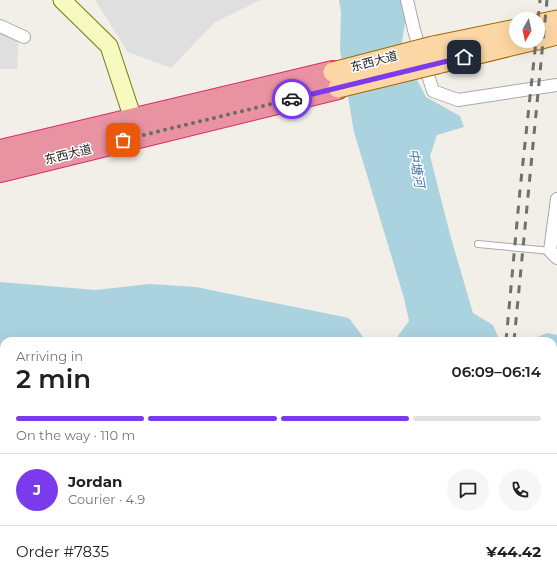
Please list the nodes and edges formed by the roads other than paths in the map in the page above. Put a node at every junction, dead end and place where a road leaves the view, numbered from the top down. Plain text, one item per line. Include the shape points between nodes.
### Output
1 (62, 0) edge
2 (407, 0) edge
3 (557, 20) edge
4 (545, 23) edge
5 (0, 26) edge
6 (509, 31) edge
7 (557, 35) edge
8 (24, 37) dead end
9 (545, 38) edge
10 (509, 44) edge
11 (435, 54) junction
12 (335, 80) joint
13 (557, 85) edge
14 (136, 128) junction
15 (0, 151) edge
16 (0, 170) edge
17 (557, 199) edge
18 (478, 244) dead end
19 (555, 253) edge

1 - 14 street via 109,46
2 - 13 street via 433,91 458,100
3 - 4 main road
5 - 8 street
6 - 11 main road, 东西大道
7 - 9 main road
10 - 11 main road, 东西大道
11 - 12 main road, 东西大道, bridge
12 - 14 highway, 东西大道
14 - 15 highway, 东西大道
14 - 16 highway, 东西大道
17 - 19 street
18 - 19 lane

